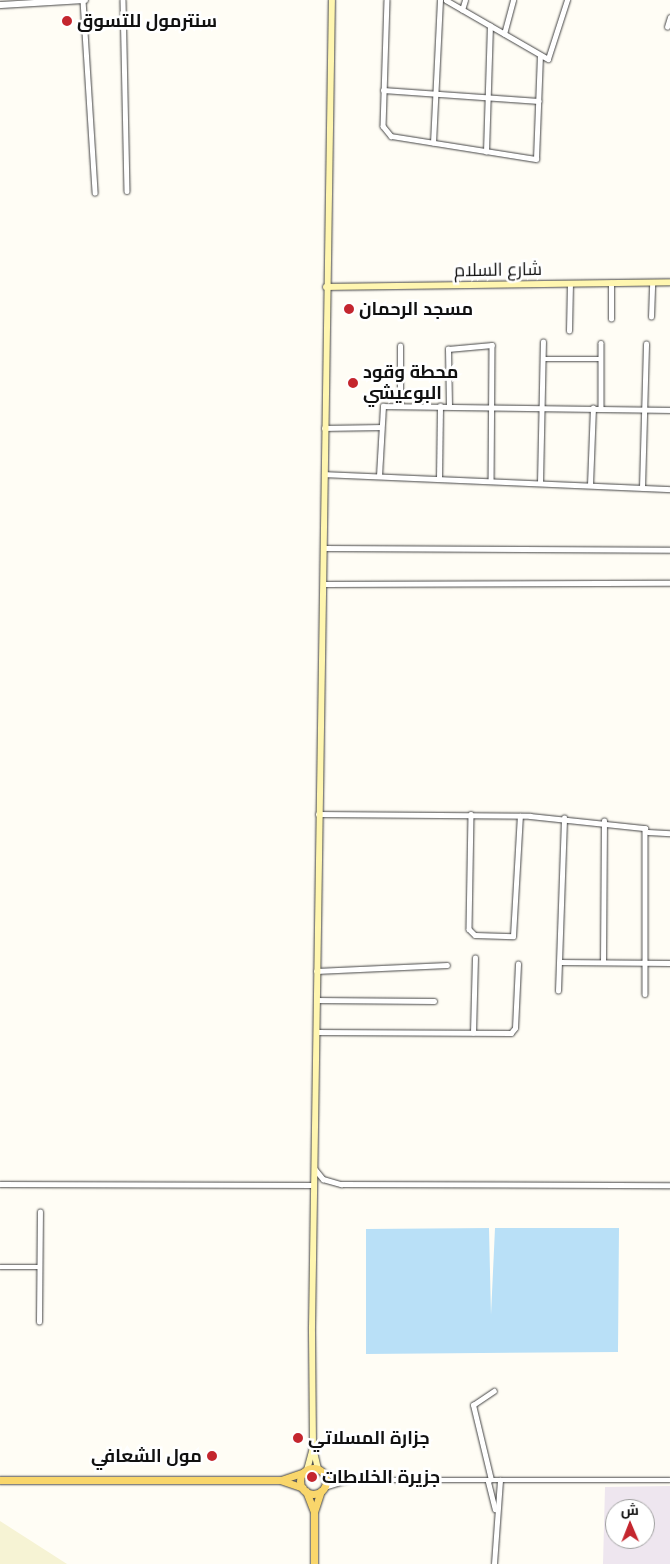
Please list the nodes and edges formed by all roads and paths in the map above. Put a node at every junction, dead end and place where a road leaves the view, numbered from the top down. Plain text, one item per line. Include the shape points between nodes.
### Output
1 (84, 0) edge
2 (123, 0) edge
3 (332, 0) edge
4 (387, 0) edge
5 (440, 0) edge
6 (446, 0) edge
7 (465, 0) edge
8 (512, 0) edge
9 (567, 0) edge
10 (0, 6) edge
11 (462, 10) junction
12 (670, 17) edge
13 (490, 26) junction
14 (667, 27) dead end
15 (504, 34) junction
16 (540, 56) junction
17 (383, 90) junction
18 (436, 92) junction
19 (488, 96) junction
20 (539, 101) junction
21 (433, 143) junction
22 (486, 152) junction
23 (127, 191) dead end
24 (95, 193) dead end
25 (670, 282) edge
26 (611, 283) junction
27 (652, 283) junction
28 (570, 284) junction
29 (326, 286) junction
30 (651, 317) dead end
31 (611, 319) dead end
32 (569, 331) dead end
33 (543, 342) dead end
34 (601, 343) dead end
35 (646, 344) dead end
36 (400, 346) dead end
37 (543, 359) junction
38 (601, 359) junction
39 (400, 406) junction
40 (440, 406) junction
41 (448, 406) junction
42 (493, 406) junction
43 (543, 407) junction
44 (593, 408) junction
45 (601, 408) junction
46 (645, 410) junction
47 (670, 410) edge
48 (381, 427) junction
49 (324, 428) junction
50 (324, 474) junction
51 (379, 476) junction
52 (438, 479) junction
53 (491, 481) junction
54 (540, 483) junction
55 (590, 485) junction
56 (642, 488) junction
57 (670, 489) edge
58 (324, 548) junction
59 (670, 550) edge
60 (670, 583) edge
61 (325, 584) junction
62 (318, 814) junction
63 (471, 814) junction
64 (520, 816) junction
65 (564, 818) junction
66 (604, 822) junction
67 (648, 832) junction
68 (670, 833) edge
69 (475, 958) dead end
70 (560, 962) junction
71 (603, 962) junction
72 (645, 963) junction
73 (670, 963) edge
74 (518, 964) dead end
75 (448, 965) dead end
76 (316, 971) junction
77 (558, 991) dead end
78 (645, 994) dead end
79 (316, 1000) junction
80 (434, 1001) dead end
81 (316, 1032) junction
82 (473, 1033) junction
83 (314, 1168) junction
84 (0, 1184) edge
85 (314, 1185) junction
86 (670, 1185) edge
87 (40, 1212) dead end
88 (0, 1267) edge
89 (39, 1267) junction
90 (39, 1322) dead end
91 (494, 1391) dead end
92 (313, 1447) junction
93 (305, 1471) junction
94 (321, 1471) junction
95 (0, 1480) edge
96 (280, 1480) junction
97 (348, 1480) junction
98 (490, 1480) junction
99 (500, 1480) junction
100 (670, 1480) edge
101 (322, 1489) junction
102 (305, 1490) junction
103 (495, 1509) junction
104 (314, 1512) junction
105 (314, 1564) edge
106 (494, 1564) edge

1 - 10 street
1 - 24 street
2 - 23 street
3 - 29 main road
4 - 17 street
5 - 18 street
6 - 11 street
7 - 11 street
8 - 15 street
9 - 16 street via 552,55
11 - 13 street
12 - 14 street
13 - 15 street
13 - 19 street
15 - 16 street
16 - 20 street
17 - 18 street
17 - 21 street via 386,133
18 - 19 street
18 - 21 street
19 - 20 street
19 - 22 street
20 - 22 street via 537,158
21 - 22 street
25 - 27 main road, شارع السلام
26 - 27 main road, شارع السلام
26 - 28 main road, شارع السلام
26 - 31 street
27 - 30 street
28 - 29 main road, شارع السلام
28 - 32 street
29 - 49 main road
33 - 37 street
34 - 38 street
35 - 46 street
36 - 39 street
37 - 38 street
37 - 43 street
38 - 45 street
39 - 40 street
39 - 48 street via 382,406
40 - 41 street
40 - 52 street
41 - 42 street
41 - 42 street via 448,349 490,345
42 - 43 street
42 - 53 street
43 - 44 street
43 - 54 street
44 - 45 street
44 - 55 street
45 - 46 street
46 - 47 street
46 - 56 street
48 - 49 street
48 - 51 street
49 - 50 main road
50 - 51 street
50 - 58 main road
51 - 52 street
52 - 53 street
53 - 54 street
54 - 55 street
55 - 56 street
56 - 57 street
58 - 59 street
58 - 61 main road
60 - 61 street
61 - 62 main road
62 - 63 street
62 - 76 main road
63 - 64 street
63 - 64 street via 470,929 475,935 503,936 515,932
64 - 65 street
65 - 66 street
65 - 70 street
66 - 67 street via 637,824
66 - 71 street
67 - 68 street
67 - 72 street
69 - 82 street
70 - 71 street
70 - 77 street
71 - 72 street
72 - 73 street
72 - 78 street
74 - 82 street via 514,1031
75 - 76 street
76 - 79 main road
79 - 80 street
79 - 81 main road
81 - 82 street
81 - 83 main road
83 - 85 main road
83 - 86 street via 323,1179 341,1184
84 - 85 street
85 - 92 main road
87 - 89 street
88 - 89 street
89 - 90 street
91 - 98 street via 473,1405
92 - 93 main road
92 - 94 main road
93 - 94 main road
93 - 96 main road
93 - 102 main road
94 - 97 street
94 - 101 main road
95 - 96 main road
96 - 102 main road
97 - 98 street
97 - 101 street
98 - 99 street
98 - 103 street
99 - 100 street
99 - 103 street
101 - 102 main road
101 - 104 main road
102 - 104 main road
103 - 106 street
104 - 105 main road

